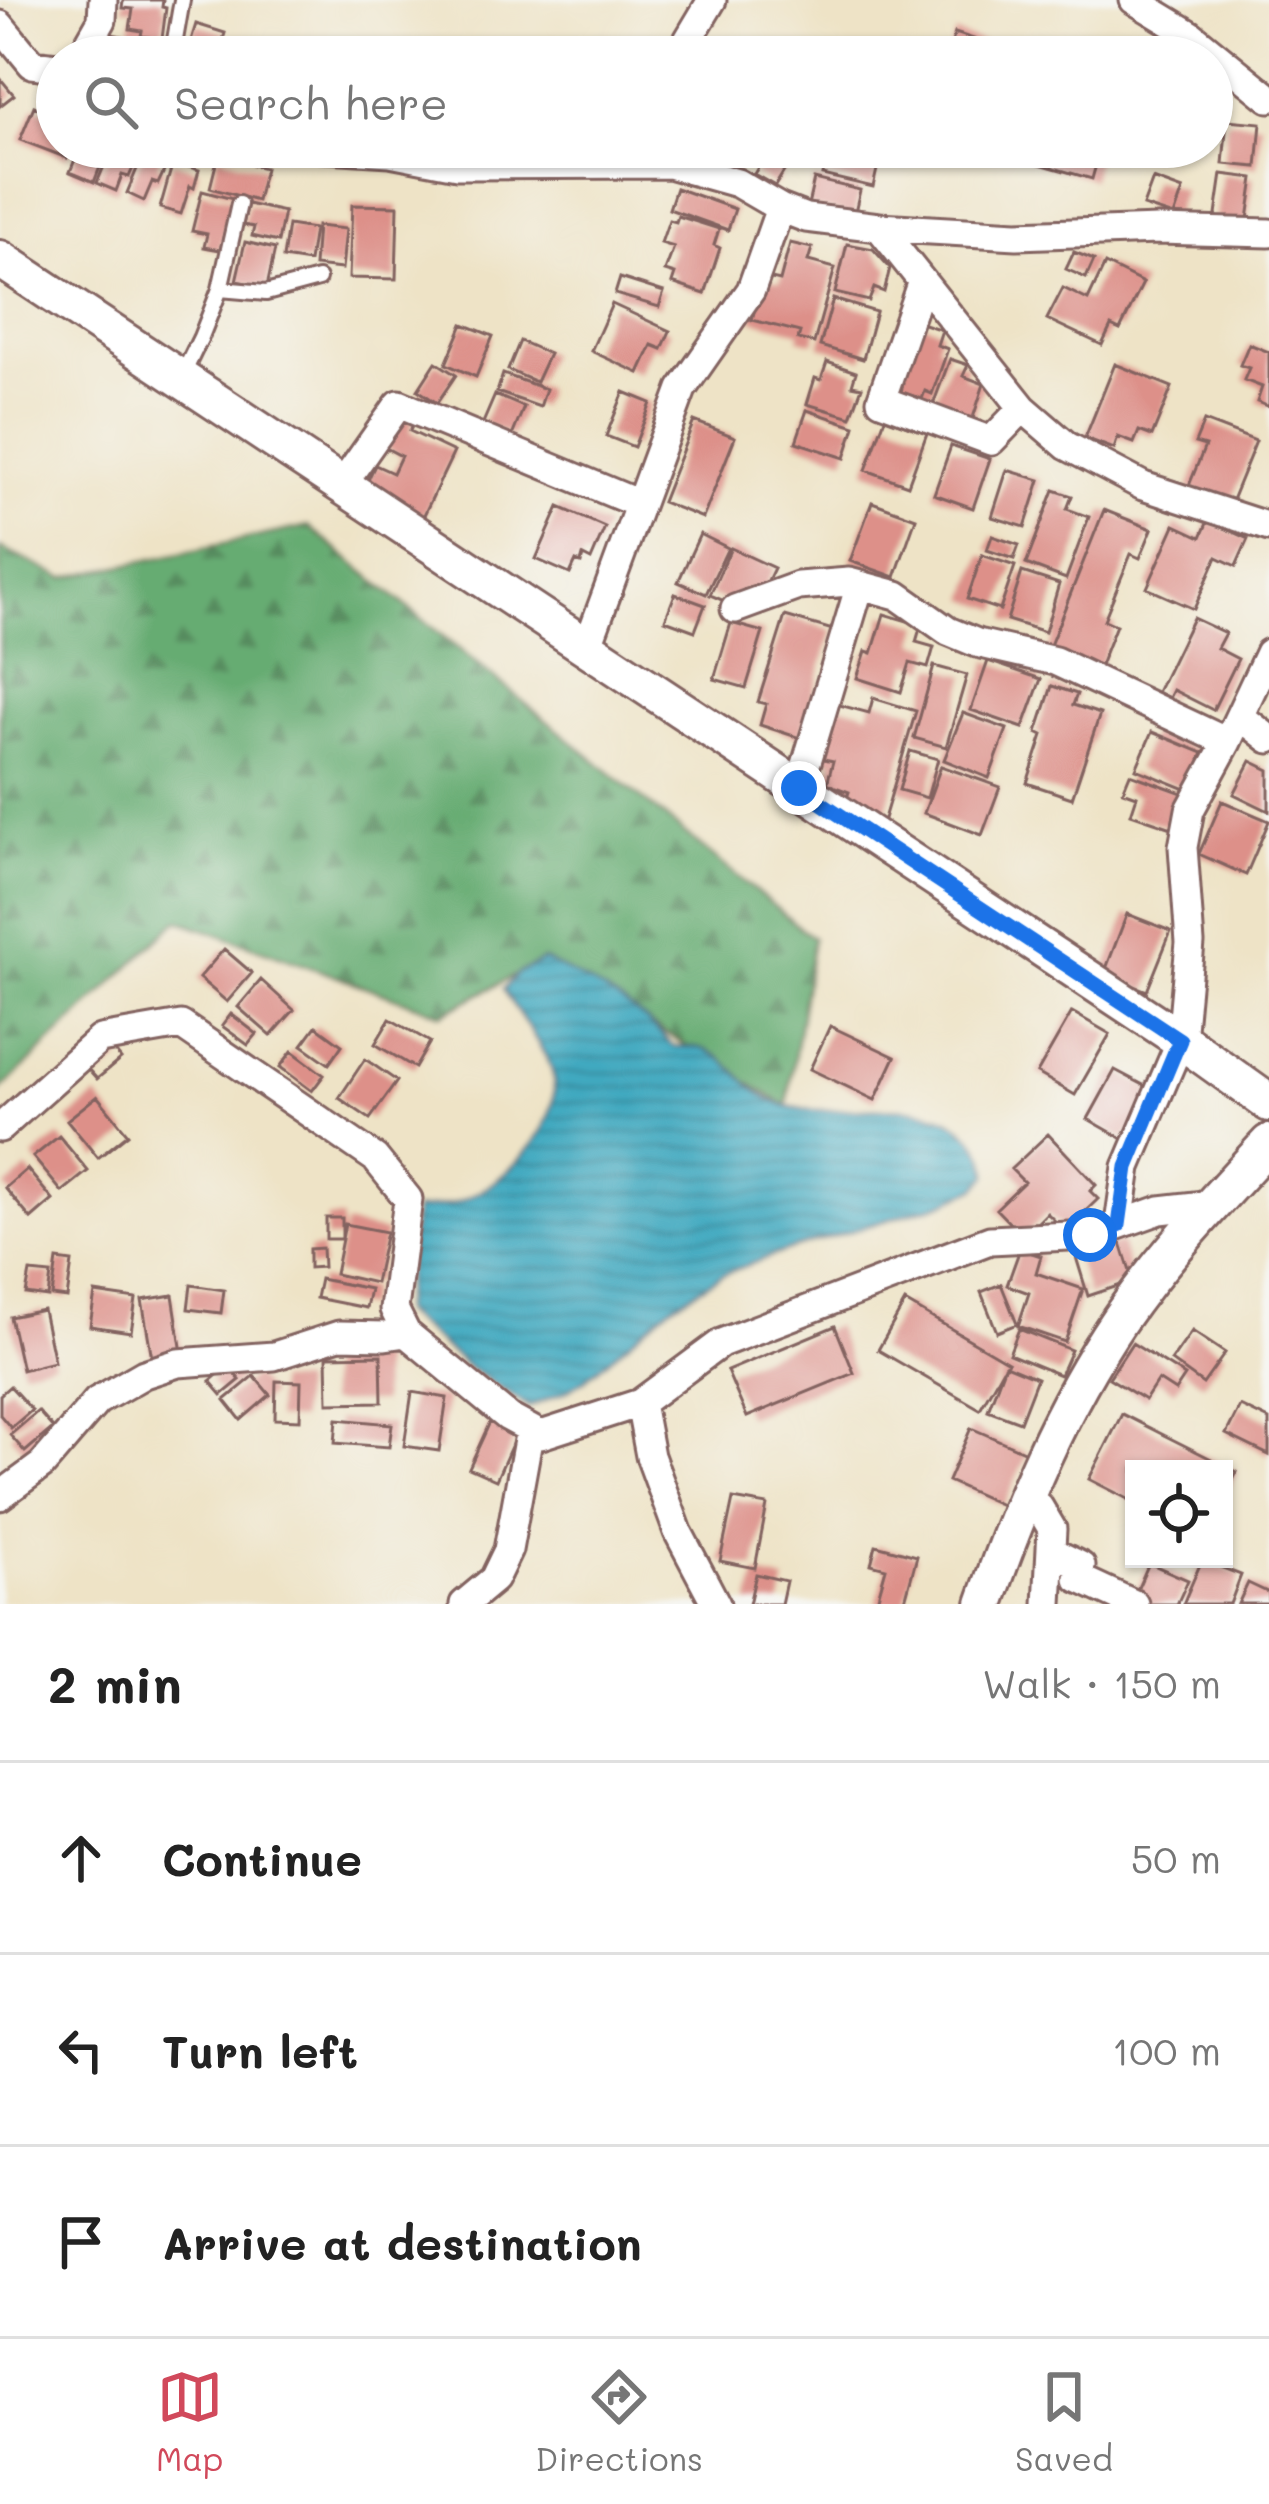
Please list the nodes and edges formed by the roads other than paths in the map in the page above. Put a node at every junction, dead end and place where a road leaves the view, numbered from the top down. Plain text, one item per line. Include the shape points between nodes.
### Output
1 (103, 0) edge
2 (182, 0) edge
3 (712, 0) edge
4 (1134, 0) edge
5 (0, 25) edge
6 (93, 36) edge
7 (176, 36) edge
8 (691, 36) edge
9 (1192, 36) edge
10 (36, 64) edge
11 (1233, 69) edge
12 (1269, 98) edge
13 (683, 168) edge
14 (239, 204) dead end
15 (780, 208) junction
16 (879, 227) junction
17 (1269, 233) edge
18 (0, 259) edge
19 (318, 278) dead end
20 (922, 280) junction
21 (220, 289) junction
22 (181, 378) junction
23 (1023, 408) junction
24 (342, 485) junction
25 (639, 504) junction
26 (1269, 527) edge
27 (860, 585) junction
28 (735, 609) dead end
29 (586, 647) junction
30 (1269, 653) edge
31 (1240, 716) junction
32 (1269, 739) edge
33 (1227, 742) junction
34 (799, 788) junction
35 (1180, 1040) junction
36 (1269, 1102) edge
37 (0, 1128) edge
38 (1269, 1143) edge
39 (1213, 1204) junction
40 (1119, 1225) junction
41 (406, 1333) junction
42 (640, 1403) junction
43 (530, 1429) junction
44 (3, 1489) edge
45 (1025, 1496) junction
46 (1051, 1551) junction
47 (464, 1604) edge
48 (716, 1604) edge
49 (985, 1604) edge
50 (1048, 1604) edge
51 (1134, 1604) edge

1 - 6 street
2 - 7 lane
3 - 8 street
4 - 9 street
5 - 10 street
11 - 12 street
13 - 15 street via 737,183
14 - 21 lane
15 - 16 street
15 - 25 street via 751,290 682,389
16 - 17 street
16 - 20 street
18 - 22 street
19 - 21 lane via 266,293
20 - 23 street
20 - 23 street via 881,400 991,441
21 - 22 lane
22 - 24 street
23 - 26 street via 1067,446 1143,486
24 - 25 street via 399,404
24 - 29 street
25 - 29 street
27 - 28 street via 798,586
27 - 33 street via 897,595 948,631 1055,661
27 - 34 street
29 - 34 street
30 - 31 street
31 - 32 street
31 - 33 street
33 - 35 street via 1190,810 1183,847 1190,943
34 - 35 street
35 - 36 street
35 - 40 street via 1127,1167
37 - 41 street via 100,1039 181,1025 375,1158 408,1199 394,1309
38 - 39 street
39 - 40 street
39 - 45 street via 1120,1318
40 - 42 street via 1090,1235 990,1240 721,1343
41 - 43 street
41 - 44 street via 339,1335 274,1357 178,1363 143,1374 98,1401 42,1465
42 - 43 street via 541,1435
42 - 48 street via 678,1532
43 - 47 street via 508,1550 494,1579
45 - 46 street via 1052,1529
45 - 49 street
46 - 50 street
46 - 51 street via 1081,1566 1078,1578

